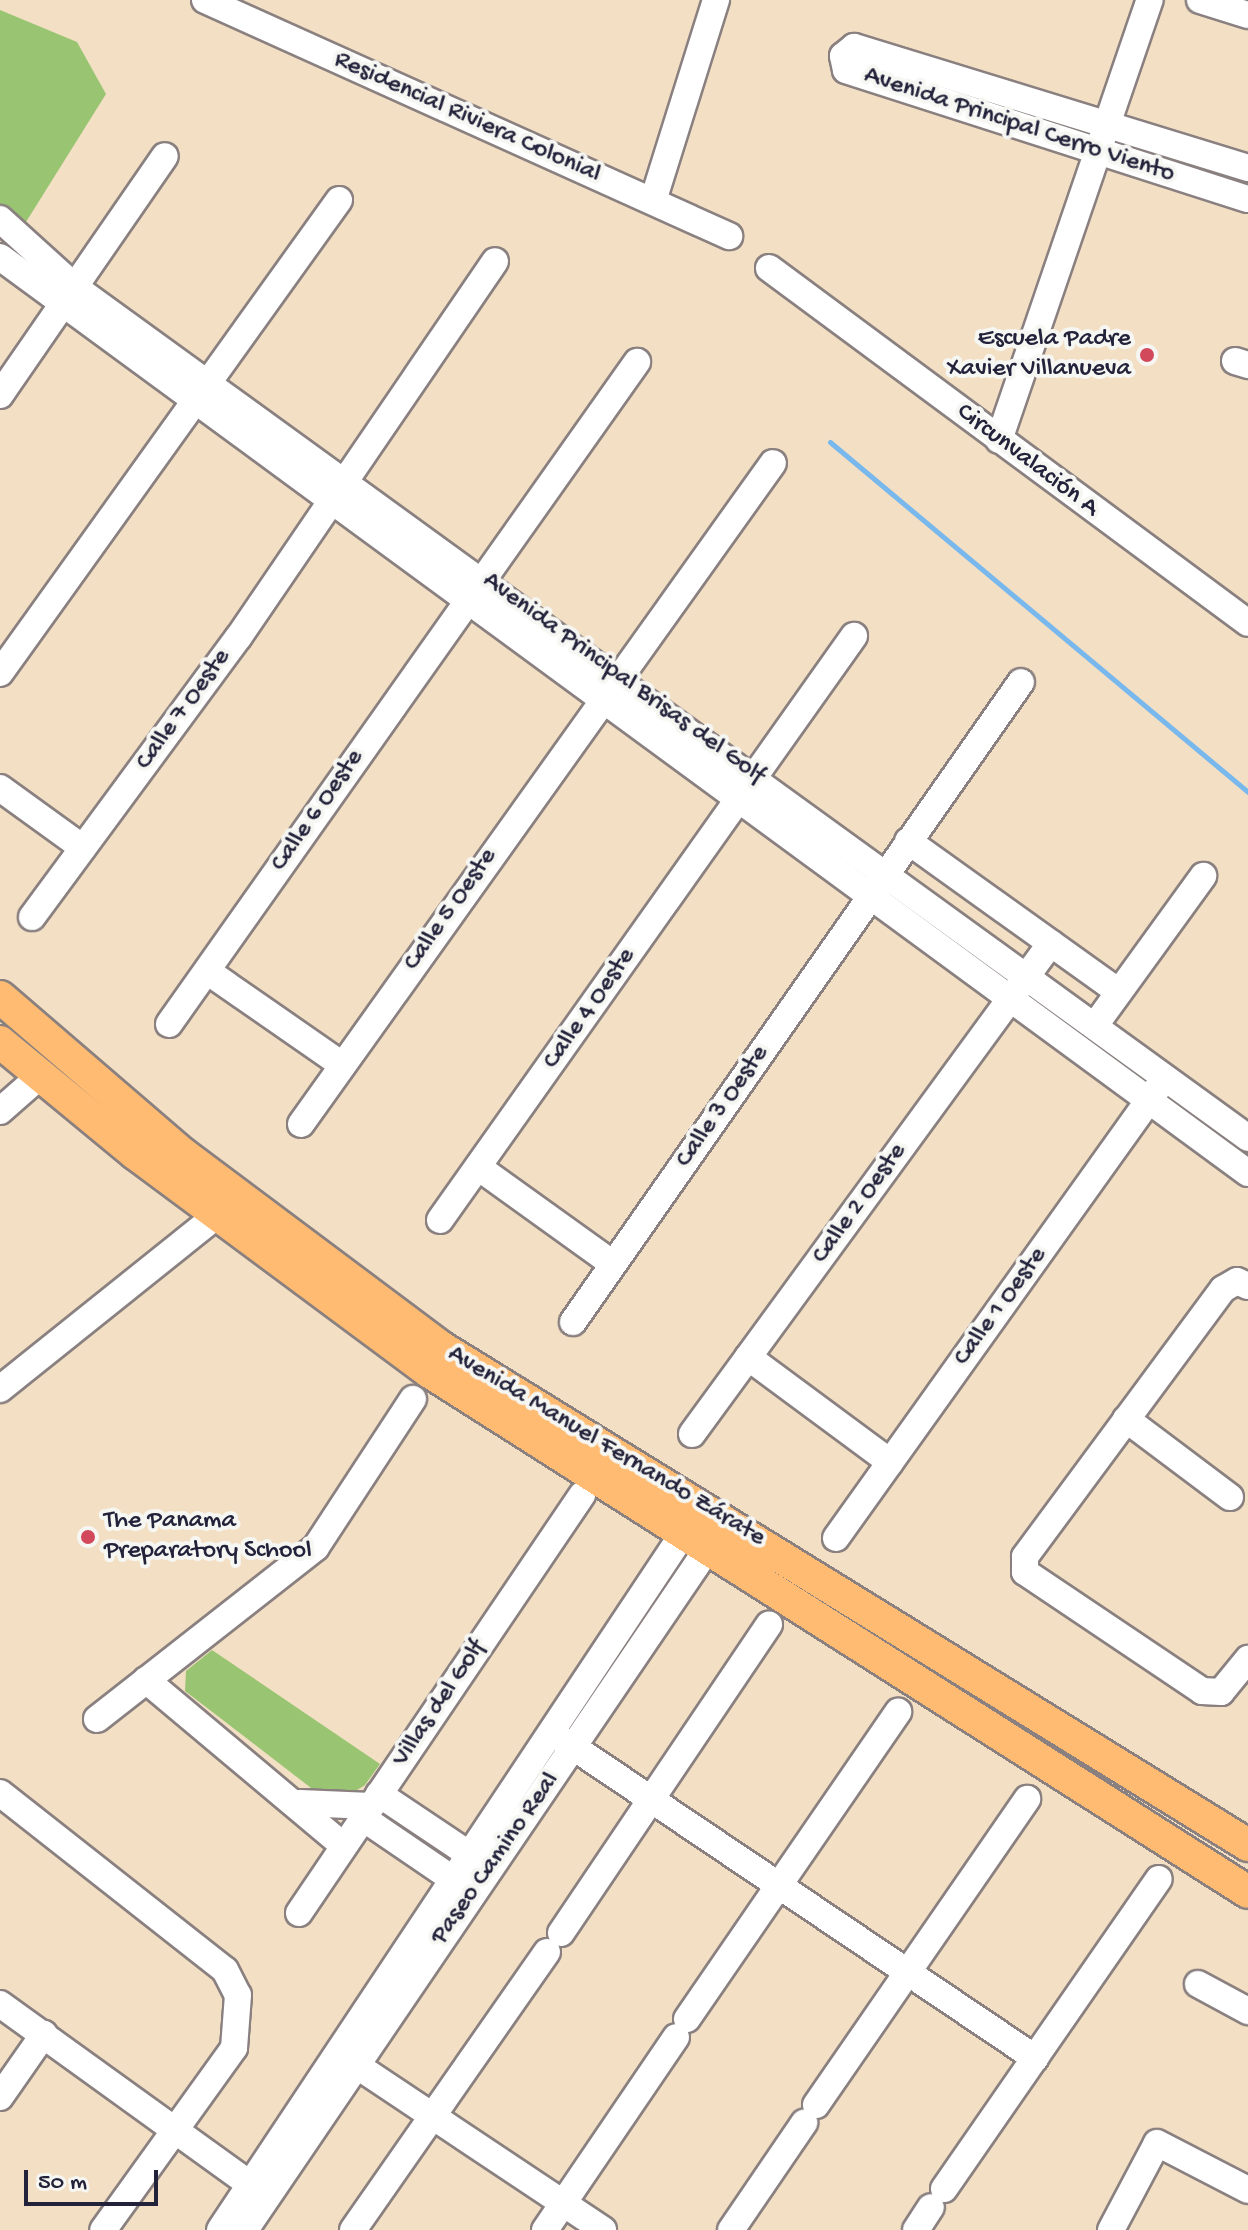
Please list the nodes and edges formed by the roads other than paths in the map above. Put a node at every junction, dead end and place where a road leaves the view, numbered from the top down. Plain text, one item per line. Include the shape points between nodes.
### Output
1 (205, 0) edge
2 (716, 0) edge
3 (1150, 0) edge
4 (1200, 0) edge
5 (1248, 15) edge
6 (1112, 124) junction
7 (1103, 155) junction
8 (165, 156) dead end
9 (1248, 168) edge
10 (1248, 199) edge
11 (339, 200) dead end
12 (653, 201) junction
13 (0, 219) edge
14 (729, 236) dead end
15 (0, 257) edge
16 (495, 261) dead end
17 (769, 268) dead end
18 (70, 298) junction
19 (637, 362) dead end
20 (204, 393) junction
21 (0, 395) edge
22 (999, 440) junction
23 (773, 463) dead end
24 (339, 490) junction
25 (474, 587) junction
26 (1248, 623) edge
27 (854, 636) dead end
28 (0, 673) edge
29 (1021, 682) dead end
30 (609, 686) junction
31 (755, 775) junction
32 (0, 788) edge
33 (741, 797) junction
34 (908, 841) junction
35 (83, 848) junction
36 (1203, 876) dead end
37 (881, 882) junction
38 (32, 917) dead end
39 (1051, 943) junction
40 (207, 971) junction
41 (1020, 985) junction
42 (1119, 992) junction
43 (0, 997) edge
44 (169, 1024) dead end
45 (1096, 1024) junction
46 (0, 1042) edge
47 (342, 1065) junction
48 (41, 1075) junction
49 (1159, 1087) junction
50 (0, 1111) edge
51 (301, 1124) dead end
52 (1248, 1138) edge
53 (478, 1167) junction
54 (1248, 1173) edge
55 (230, 1205) junction
56 (440, 1220) dead end
57 (613, 1264) junction
58 (1248, 1286) edge
59 (573, 1322) dead end
60 (748, 1357) junction
61 (0, 1389) edge
62 (413, 1399) dead end
63 (1126, 1419) junction
64 (692, 1434) dead end
65 (890, 1462) junction
66 (582, 1495) dead end
67 (1230, 1497) dead end
68 (706, 1526) junction
69 (836, 1538) dead end
70 (769, 1625) dead end
71 (1248, 1659) edge
72 (146, 1680) junction
73 (898, 1712) dead end
74 (97, 1719) dead end
75 (549, 1731) junction
76 (574, 1746) junction
77 (0, 1793) edge
78 (651, 1799) junction
79 (1027, 1799) dead end
80 (300, 1803) junction
81 (371, 1806) junction
82 (1248, 1845) edge
83 (344, 1846) junction
84 (467, 1853) junction
85 (451, 1878) junction
86 (1159, 1879) dead end
87 (778, 1886) junction
88 (1248, 1892) edge
89 (299, 1913) dead end
90 (907, 1973) junction
91 (1198, 1984) dead end
92 (0, 2004) edge
93 (1248, 2011) edge
94 (44, 2034) junction
95 (345, 2057) junction
96 (1035, 2058) junction
97 (0, 2097) edge
98 (433, 2114) junction
99 (177, 2131) junction
100 (256, 2188) junction
101 (1248, 2190) edge
102 (563, 2203) junction
103 (103, 2230) edge
104 (220, 2230) edge
105 (245, 2230) edge
106 (353, 2230) edge
107 (545, 2230) edge
108 (603, 2230) edge
109 (731, 2230) edge
110 (916, 2230) edge
111 (1111, 2230) edge

1 - 12 street, Residencial Riviera Colonial
2 - 12 street
3 - 6 street
4 - 5 street
6 - 7 street
6 - 7 street, Avenida Principal Cerro Viento via 854,47 843,56 846,70
6 - 9 street, Avenida Principal Cerro Viento
7 - 10 street, Avenida Principal Cerro Viento
7 - 22 street
8 - 18 street
11 - 20 street
12 - 14 street, Residencial Riviera Colonial
13 - 18 street, Avenida Principal Brisas del Golf
15 - 18 street, Avenida Principal Brisas del Golf
16 - 24 street, Calle 7 Oeste
17 - 22 street, Circunvalación A
18 - 20 street, Avenida Principal Brisas del Golf
18 - 21 street
19 - 25 street, Calle 6 Oeste
20 - 24 street, Avenida Principal Brisas del Golf
20 - 28 street
22 - 26 street, Circunvalación A
23 - 30 street, Calle 5 Oeste
24 - 25 street, Avenida Principal Brisas del Golf
24 - 35 street, Calle 7 Oeste
25 - 30 street, Avenida Principal Brisas del Golf
25 - 40 street, Calle 6 Oeste
27 - 31 street, Calle 4 Oeste
29 - 34 street, Calle 3 Oeste
30 - 31 street, Avenida Principal Brisas del Golf
30 - 33 street, Avenida Principal Brisas del Golf
30 - 47 street, Calle 5 Oeste
31 - 33 street, Calle 4 Oeste
31 - 37 street, Avenida Principal Brisas del Golf
32 - 35 street
33 - 37 street, Avenida Principal Brisas del Golf
33 - 53 street, Calle 4 Oeste
34 - 37 street, Calle 3 Oeste
34 - 39 street
35 - 38 street, Calle 7 Oeste
36 - 42 street
37 - 41 street, Avenida Principal Brisas del Golf
37 - 57 street, Calle 3 Oeste
39 - 41 street, Calle 2 Oeste
39 - 42 street
40 - 44 street, Calle 6 Oeste
40 - 47 street
41 - 45 street, Avenida Principal Brisas del Golf
41 - 49 street, Avenida Principal Brisas del Golf
41 - 60 street, Calle 2 Oeste
42 - 45 street
43 - 55 main road, Avenida Manuel Fernando Zárate
45 - 49 street, Avenida Principal Brisas del Golf
46 - 48 main road, Avenida Manuel Fernando Zárate
47 - 51 street, Calle 5 Oeste
48 - 50 street
48 - 55 main road, Avenida Manuel Fernando Zárate
49 - 52 street, Avenida Principal Brisas del Golf
49 - 54 street, Avenida Principal Brisas del Golf
49 - 65 street, Calle 1 Oeste
53 - 56 street, Calle 4 Oeste
53 - 57 street
55 - 61 street
55 - 68 main road, Avenida Manuel Fernando Zárate via 430,1372
57 - 59 street, Calle 3 Oeste
58 - 63 street via 1237,1281 1223,1289
60 - 64 street, Calle 2 Oeste
60 - 65 street
62 - 72 street via 316,1547
63 - 67 street
63 - 71 street via 1025,1557 1025,1572 1202,1691 1221,1692
65 - 69 street, Calle 1 Oeste
66 - 81 street, Villas del Golf
68 - 75 street, Paseo Camino Real
68 - 76 street, Paseo Camino Real
68 - 82 main road, Avenida Manuel Fernando Zárate
68 - 88 main road, Avenida Manuel Fernando Zárate
70 - 78 street
72 - 74 street
72 - 80 street
73 - 87 street
75 - 76 street
75 - 84 street, Paseo Camino Real
76 - 78 street
76 - 95 street, Paseo Camino Real
77 - 99 street via 225,1970 241,2019 234,2048
78 - 87 street
78 - 98 street
79 - 90 street
80 - 81 street
80 - 83 street
81 - 83 street, Villas del Golf
81 - 84 street
81 - 85 street
83 - 89 street, Villas del Golf
84 - 85 street, Paseo Camino Real
85 - 95 street, Paseo Camino Real
86 - 96 street
87 - 90 street
87 - 102 street
90 - 96 street
90 - 109 street
91 - 93 street
92 - 94 street
94 - 97 street
94 - 99 street
95 - 98 street
95 - 100 street, Paseo Camino Real
96 - 110 street
98 - 102 street
98 - 106 street
99 - 100 street
99 - 103 street
100 - 104 street
100 - 105 street
101 - 111 street via 1157,2143
102 - 107 street
102 - 108 street

